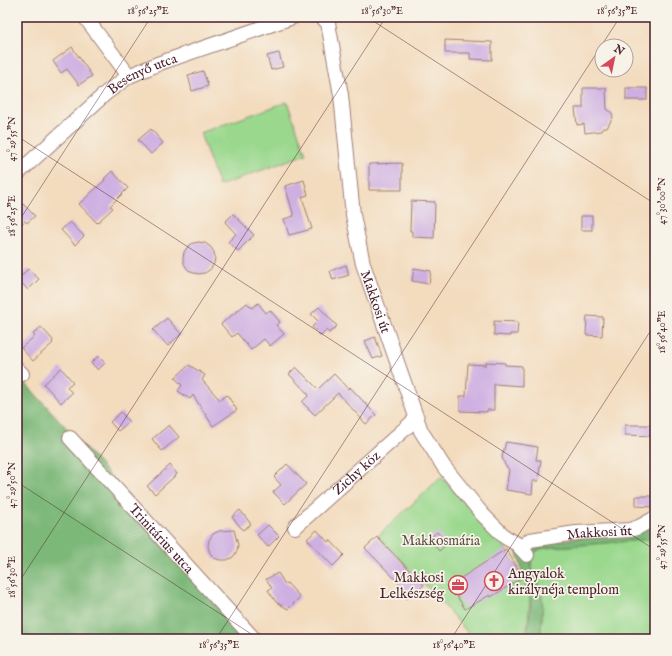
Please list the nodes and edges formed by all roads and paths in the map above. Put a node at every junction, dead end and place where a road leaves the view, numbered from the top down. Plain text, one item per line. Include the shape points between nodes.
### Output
1 (85, 17) edge
2 (293, 17) edge
3 (322, 17) edge
4 (129, 76) junction
5 (17, 174) edge
6 (417, 418) junction
7 (70, 438) dead end
8 (655, 518) edge
9 (294, 527) dead end
10 (254, 639) edge

1 - 4 street
2 - 4 street, Besenyő utca
3 - 6 street, Makkosi út via 328,23 341,94 353,214 363,264
4 - 5 street, Besenyő utca
6 - 8 street, Makkosi út via 438,460 451,477 482,514 524,552 530,540 576,533 630,530
6 - 9 street, Zichy köz
7 - 10 street, Trinitárius utca

